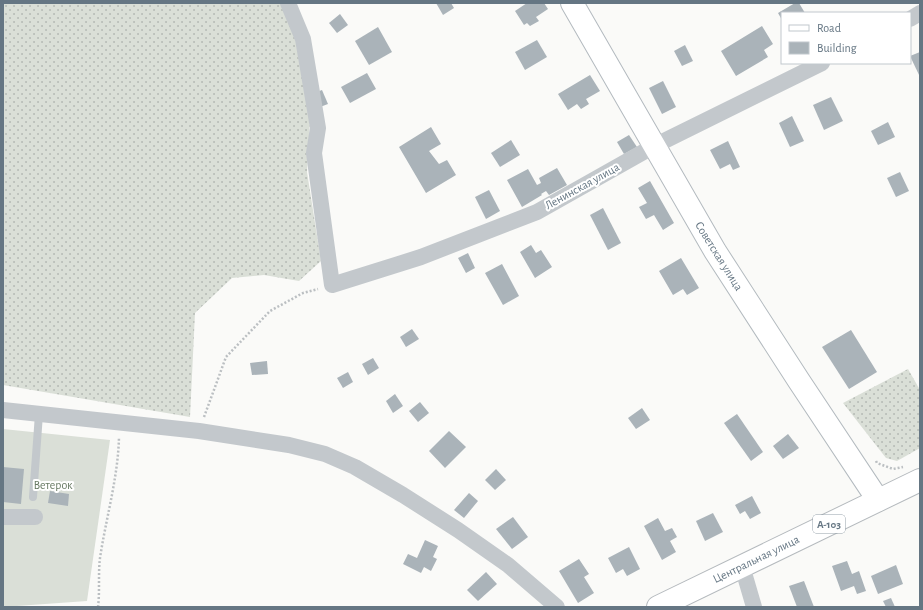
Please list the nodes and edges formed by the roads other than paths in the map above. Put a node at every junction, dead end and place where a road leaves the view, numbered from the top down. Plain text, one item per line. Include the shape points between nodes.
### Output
1 (288, 3) edge
2 (572, 3) edge
3 (920, 13) edge
4 (911, 18) edge
5 (820, 64) edge
6 (654, 146) junction
7 (3, 410) edge
8 (39, 414) junction
9 (920, 480) edge
10 (33, 497) dead end
11 (878, 500) junction
12 (3, 517) edge
13 (35, 517) dead end
14 (742, 566) junction
15 (558, 607) edge
16 (658, 607) edge
17 (754, 607) edge

1 - 6 street, Ленинская улица via 303,40 318,128 314,153 332,285 421,257 536,212
2 - 6 main road, Советская улица
3 - 4 street
5 - 6 street, Ленинская улица
6 - 11 main road, Советская улица via 715,251
7 - 8 street
8 - 10 lane
8 - 15 street via 199,430 289,445 325,454 355,467 403,495 477,543
9 - 11 main road, Центральная улица / А-103
11 - 14 main road, Центральная улица / А-103
12 - 13 street
14 - 16 main road, Центральная улица / А-103
14 - 17 street

